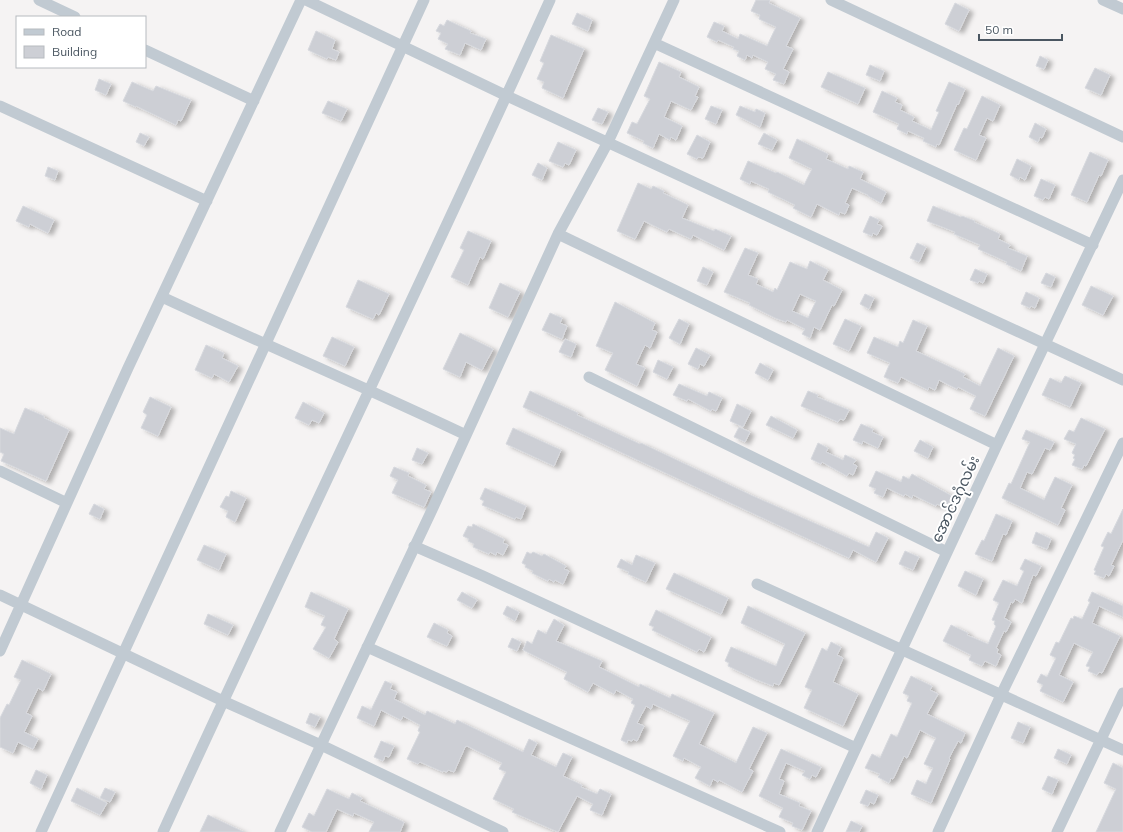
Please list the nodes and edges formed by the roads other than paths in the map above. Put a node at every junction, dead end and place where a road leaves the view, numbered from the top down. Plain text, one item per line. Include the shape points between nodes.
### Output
1 (39, 0) edge
2 (301, 0) edge
3 (306, 0) edge
4 (424, 0) edge
5 (550, 0) edge
6 (674, 0) edge
7 (831, 0) edge
8 (1103, 0) edge
9 (1123, 9) edge
10 (73, 16) edge
11 (654, 43) junction
12 (402, 47) junction
13 (146, 50) edge
14 (507, 96) junction
15 (254, 101) junction
16 (0, 106) edge
17 (1123, 137) edge
18 (608, 142) junction
19 (1123, 180) edge
20 (207, 201) junction
21 (558, 234) junction
22 (1092, 245) junction
23 (162, 297) junction
24 (1046, 344) junction
25 (265, 345) junction
26 (589, 377) dead end
27 (1123, 380) edge
28 (371, 390) junction
29 (466, 435) junction
30 (1123, 443) edge
31 (997, 445) junction
32 (0, 471) edge
33 (67, 503) junction
34 (414, 546) junction
35 (947, 552) junction
36 (757, 584) dead end
37 (0, 595) edge
38 (21, 606) junction
39 (367, 647) junction
40 (902, 649) junction
41 (0, 651) edge
42 (123, 653) junction
43 (1123, 693) edge
44 (1002, 695) junction
45 (223, 702) junction
46 (1100, 740) junction
47 (321, 745) junction
48 (856, 748) junction
49 (1123, 750) edge
50 (41, 832) edge
51 (163, 832) edge
52 (280, 832) edge
53 (503, 832) edge
54 (780, 832) edge
55 (816, 832) edge
56 (938, 832) edge
57 (1057, 832) edge

1 - 10 street
2 - 15 street
3 - 12 street
4 - 12 street
5 - 14 street
6 - 11 street
7 - 17 street
8 - 9 street
11 - 18 street
11 - 22 street
12 - 14 street
12 - 25 street
13 - 15 street
14 - 18 street
14 - 28 street
15 - 20 street
16 - 20 street
18 - 21 street
18 - 24 street
19 - 22 street, အောင်ဒဂုံလမ်း
20 - 23 street
21 - 29 street
21 - 31 street
22 - 24 street, အောင်ဒဂုံလမ်း
23 - 25 street
23 - 33 street
24 - 27 street
24 - 31 street, အောင်ဒဂုံလမ်း
25 - 28 street
25 - 42 street
26 - 35 street
28 - 29 street
28 - 45 street
29 - 34 street
30 - 44 street
31 - 35 street, အောင်ဒဂုံလမ်း
32 - 33 street
33 - 38 street
34 - 39 street
34 - 48 street
35 - 40 street, အောင်ဒဂုံလမ်း
36 - 40 street
37 - 38 street
38 - 41 street
38 - 42 street
39 - 47 street
39 - 54 street
40 - 44 street
40 - 48 street, အောင်ဒဂုံလမ်း
42 - 45 street
42 - 50 street
43 - 46 street
44 - 46 street
44 - 56 street
45 - 47 street
45 - 51 street
46 - 49 street
46 - 57 street
47 - 52 street
47 - 53 street
48 - 55 street, အောင်ဒဂုံလမ်း

